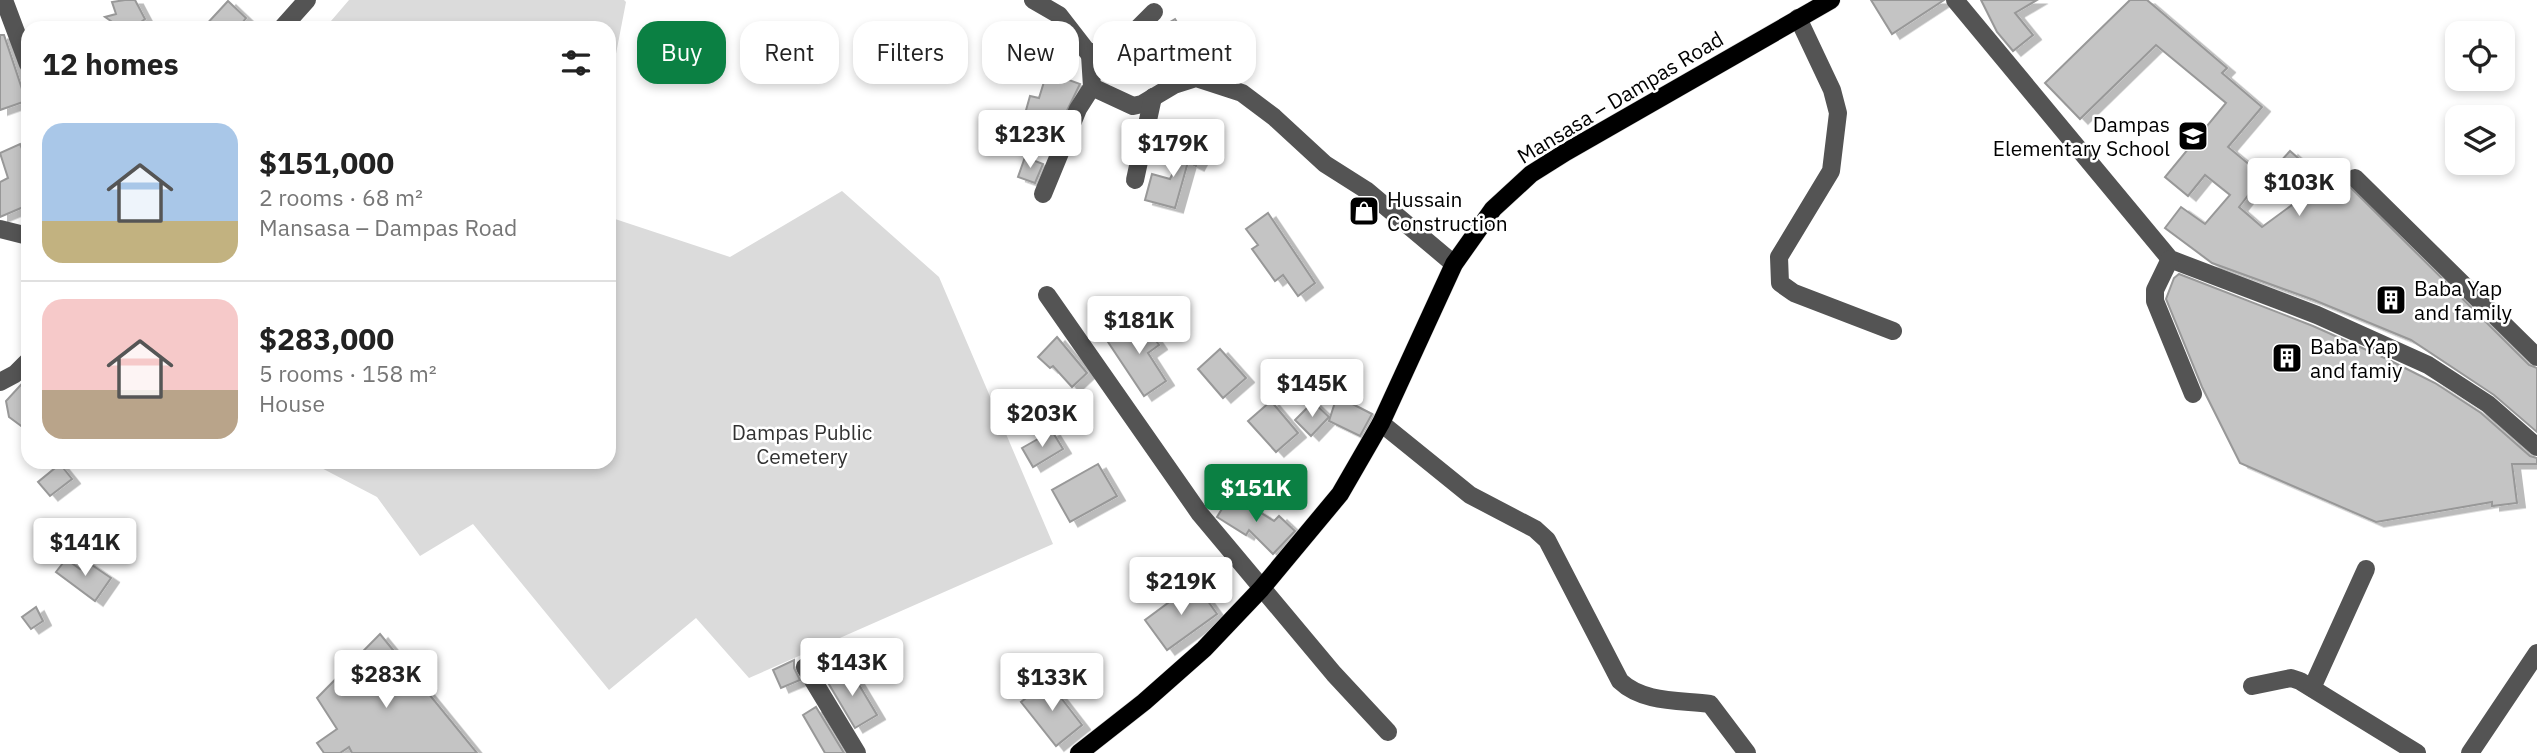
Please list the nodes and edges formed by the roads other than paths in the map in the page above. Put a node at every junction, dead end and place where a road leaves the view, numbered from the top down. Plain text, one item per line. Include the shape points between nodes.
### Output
1 (4, 0) edge
2 (307, 0) edge
3 (1033, 0) edge
4 (1831, 0) edge
5 (1955, 0) edge
6 (1154, 12) dead end
7 (1798, 18) junction
8 (288, 21) edge
9 (21, 45) edge
10 (1090, 55) junction
11 (1092, 87) junction
12 (1153, 97) junction
13 (2356, 178) dead end
14 (1135, 180) dead end
15 (1043, 194) dead end
16 (0, 229) edge
17 (21, 234) edge
18 (2170, 259) junction
19 (1454, 264) junction
20 (1047, 295) dead end
21 (1893, 331) dead end
22 (2537, 357) edge
23 (21, 369) edge
24 (0, 382) edge
25 (2193, 394) dead end
26 (1381, 422) junction
27 (2537, 447) edge
28 (2366, 569) dead end
29 (1261, 589) junction
30 (2537, 653) edge
31 (805, 667) dead end
32 (2252, 686) dead end
33 (2312, 688) junction
34 (1388, 733) dead end
35 (857, 753) edge
36 (1079, 753) edge
37 (1747, 753) edge
38 (2417, 753) edge
39 (2470, 753) edge

1 - 9 street
2 - 8 street
3 - 10 street via 1059,15
4 - 7 main road, Mansasa – Dampas Road
5 - 18 street
6 - 10 street via 1137,29
7 - 19 main road, Mansasa – Dampas Road via 1531,174 1493,209
7 - 21 street via 1838,113 1831,171 1779,257 1780,283 1794,293
10 - 11 street
11 - 12 street via 1133,106
11 - 15 street via 1078,109
12 - 14 street
12 - 19 street via 1196,78 1241,93
13 - 22 street
16 - 17 street
18 - 25 street via 2155,289 2155,301
18 - 27 street via 2317,315 2428,365 2488,404
19 - 26 main road, Mansasa – Dampas Road
20 - 29 street via 1200,514
23 - 24 street
26 - 29 main road, Mansasa – Dampas Road via 1340,494
26 - 37 street via 1470,495 1547,540 1628,689 1647,697 1710,704
28 - 33 street
29 - 34 street
29 - 36 main road, Mansasa – Dampas Road via 1205,649
30 - 39 street
31 - 35 street
32 - 33 street via 2291,678
33 - 38 street

